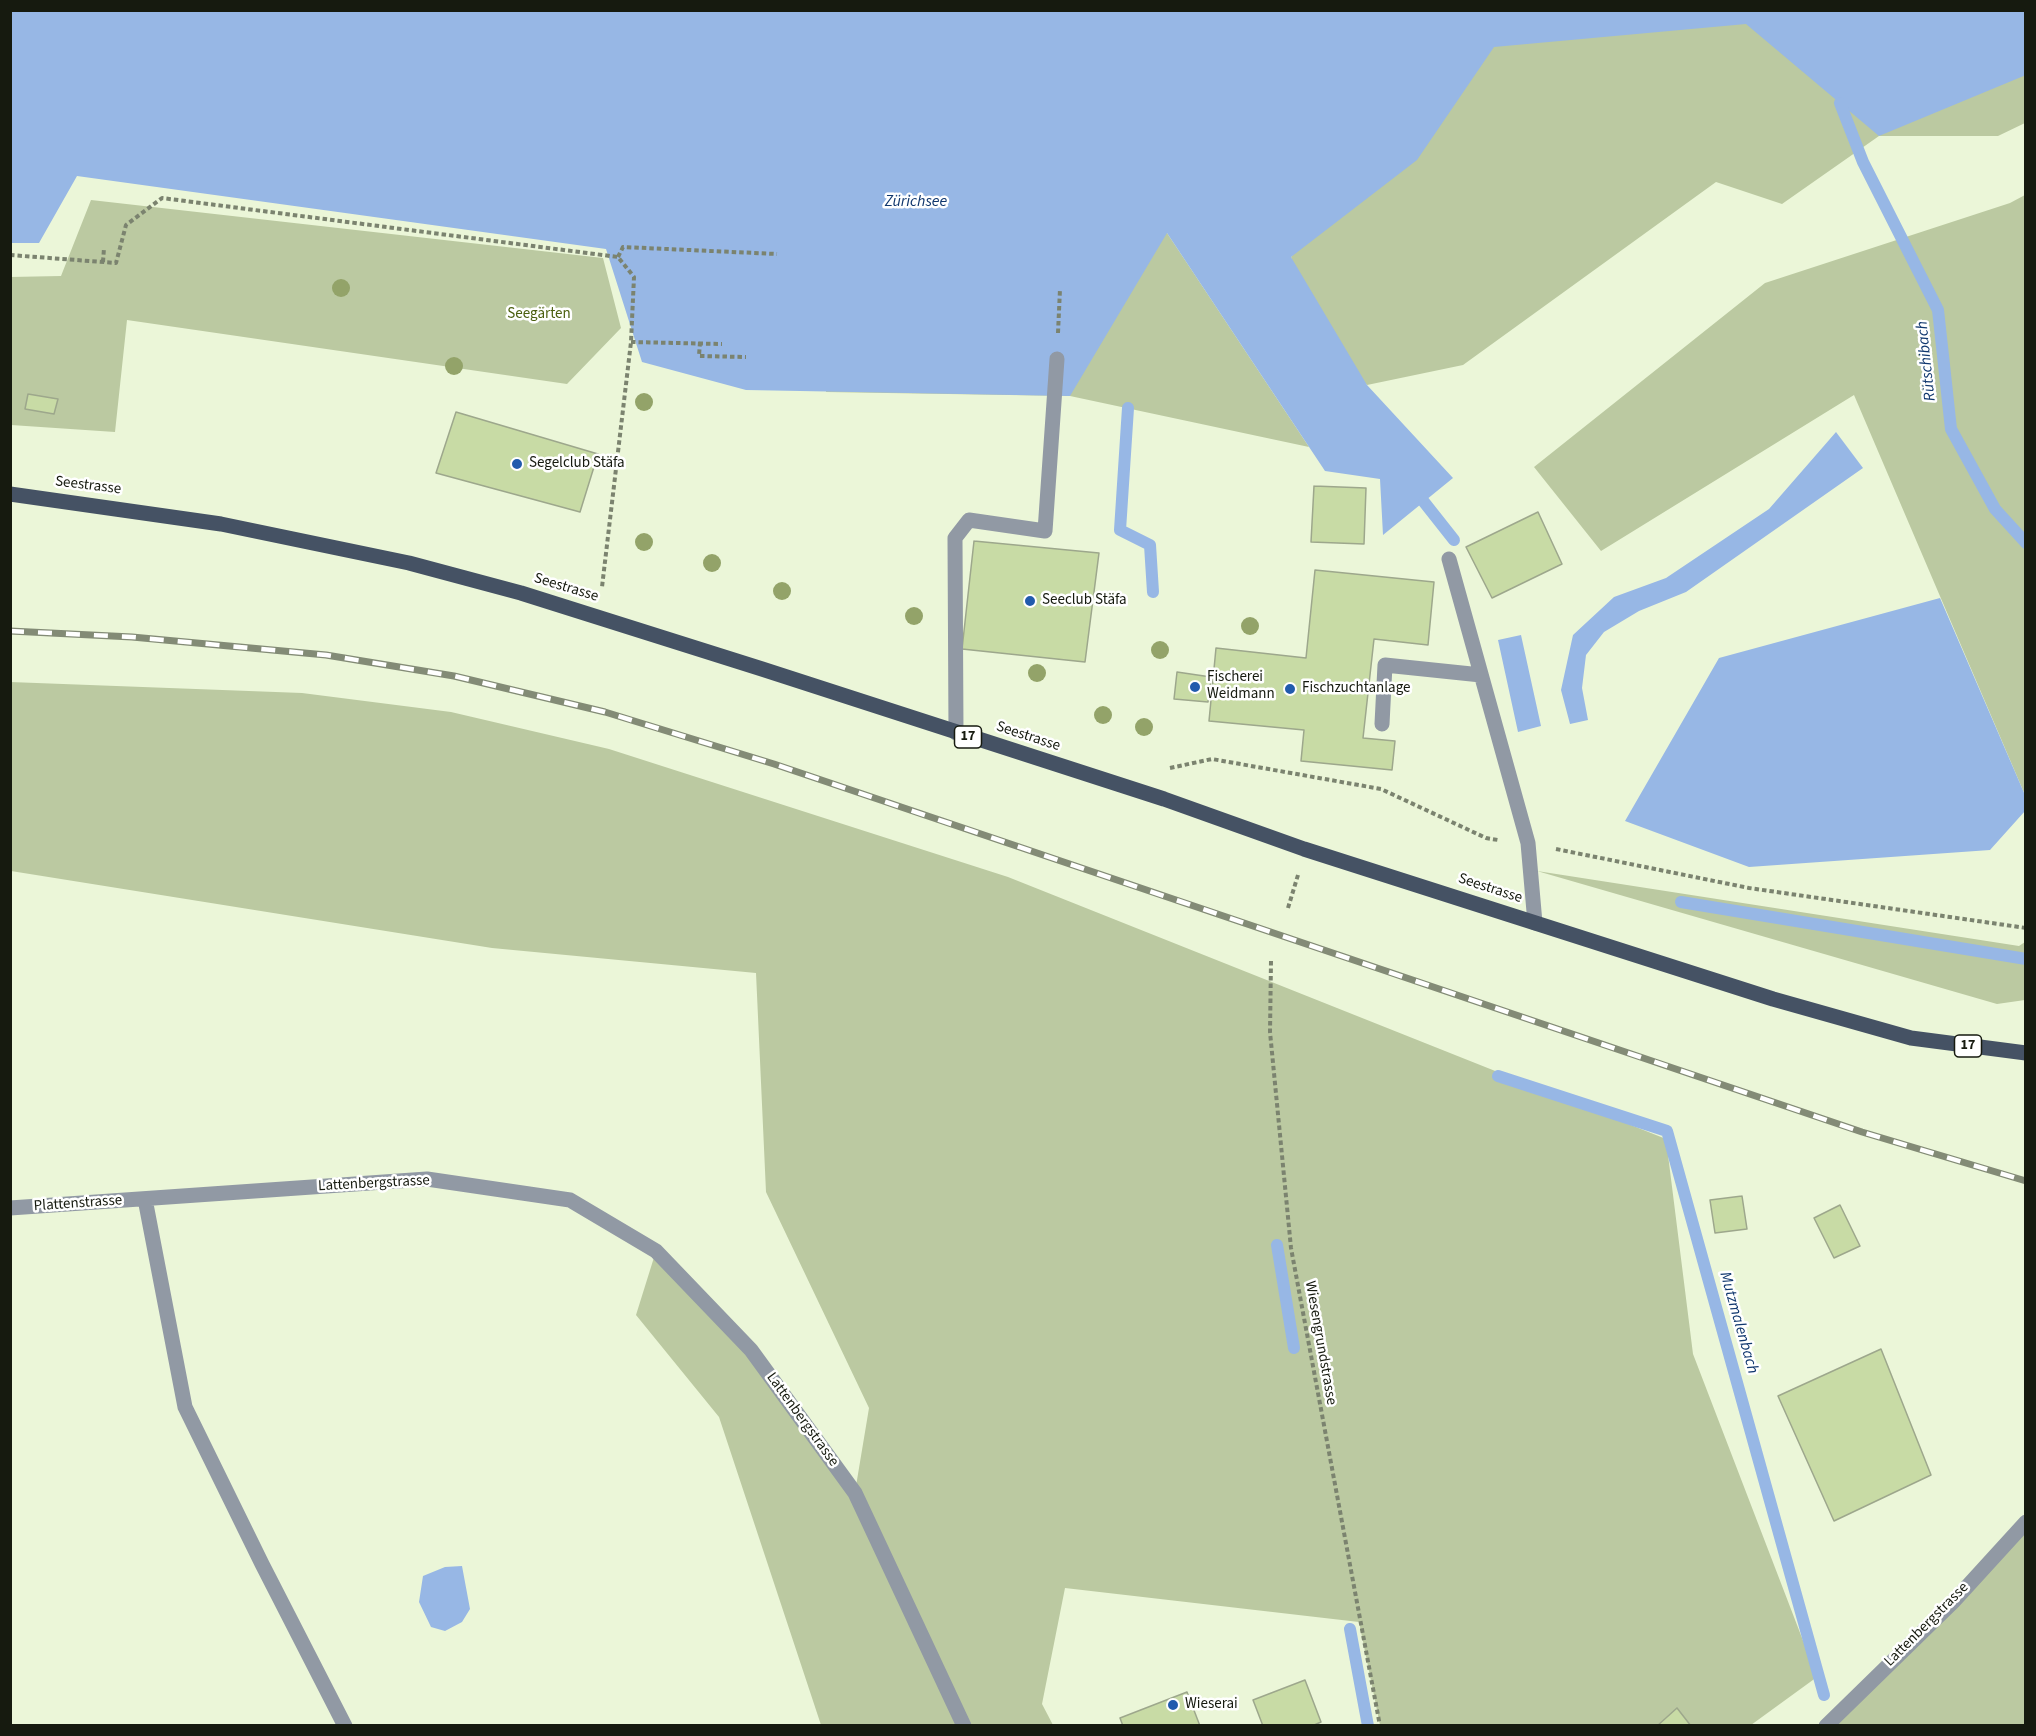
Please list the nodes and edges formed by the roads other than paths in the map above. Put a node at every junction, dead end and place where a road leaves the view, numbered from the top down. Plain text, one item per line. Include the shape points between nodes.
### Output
1 (1057, 359) road end
2 (10, 494) edge
3 (1449, 559) dead end
4 (1481, 675) junction
5 (1382, 724) dead end
6 (956, 733) junction
7 (1535, 923) junction
8 (2025, 1053) edge
9 (145, 1199) junction
10 (10, 1208) edge
11 (2025, 1522) edge
12 (345, 1725) edge
13 (964, 1725) edge
14 (1826, 1725) edge

1 - 6 street via 1045,531 969,520 955,538
2 - 6 main road, Seestrasse / 17 via 221,524 409,562 543,600
3 - 4 street
4 - 5 street via 1385,665
4 - 7 street via 1528,843
6 - 7 main road, Seestrasse / 17
7 - 8 main road, Seestrasse / 17 via 1773,999 1911,1038
9 - 10 street, Plattenstrasse
9 - 12 street via 185,1407
9 - 13 street, Lattenbergstrasse via 428,1179 570,1200 657,1251 751,1350 855,1493
11 - 14 street, Lattenbergstrasse via 1953,1602

